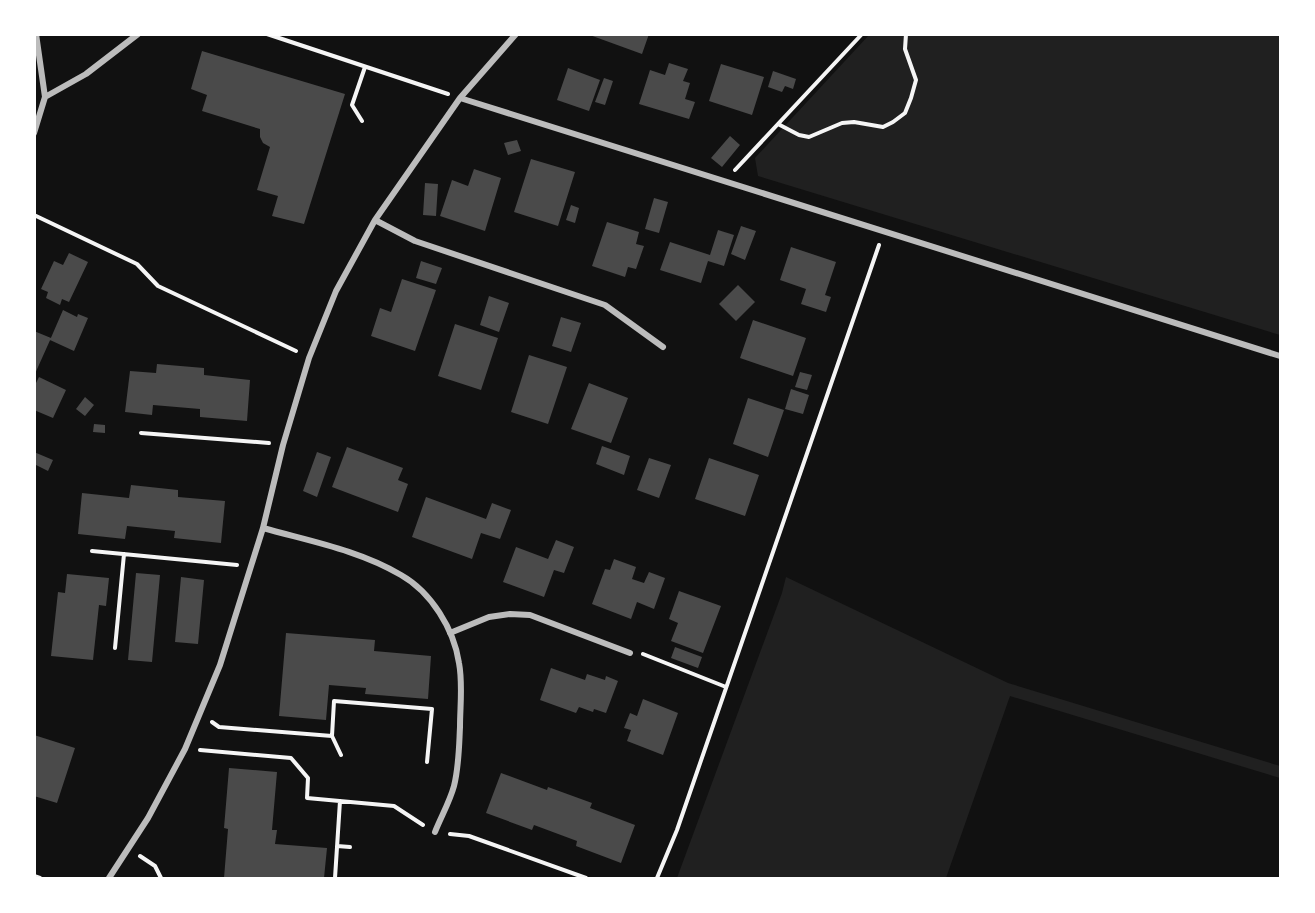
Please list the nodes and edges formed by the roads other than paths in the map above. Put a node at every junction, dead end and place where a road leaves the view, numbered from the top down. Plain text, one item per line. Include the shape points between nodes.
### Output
1 (36, 34) edge
2 (138, 34) edge
3 (516, 34) edge
4 (45, 97) junction
5 (460, 98) junction
6 (34, 133) edge
7 (375, 220) junction
8 (663, 347) dead end
9 (1281, 356) edge
10 (263, 528) junction
11 (450, 633) junction
12 (630, 653) road end
13 (435, 832) road end
14 (109, 879) edge

1 - 4 street
2 - 4 street via 86,74
3 - 5 street
4 - 6 street
5 - 7 street
5 - 9 street
7 - 8 street via 415,241 605,305
7 - 10 street via 336,291 309,358
10 - 11 street via 366,558 402,575 433,604
10 - 14 street via 220,665 185,749
11 - 12 street via 489,617 530,615
11 - 13 street via 459,663 461,695 458,765 454,788

